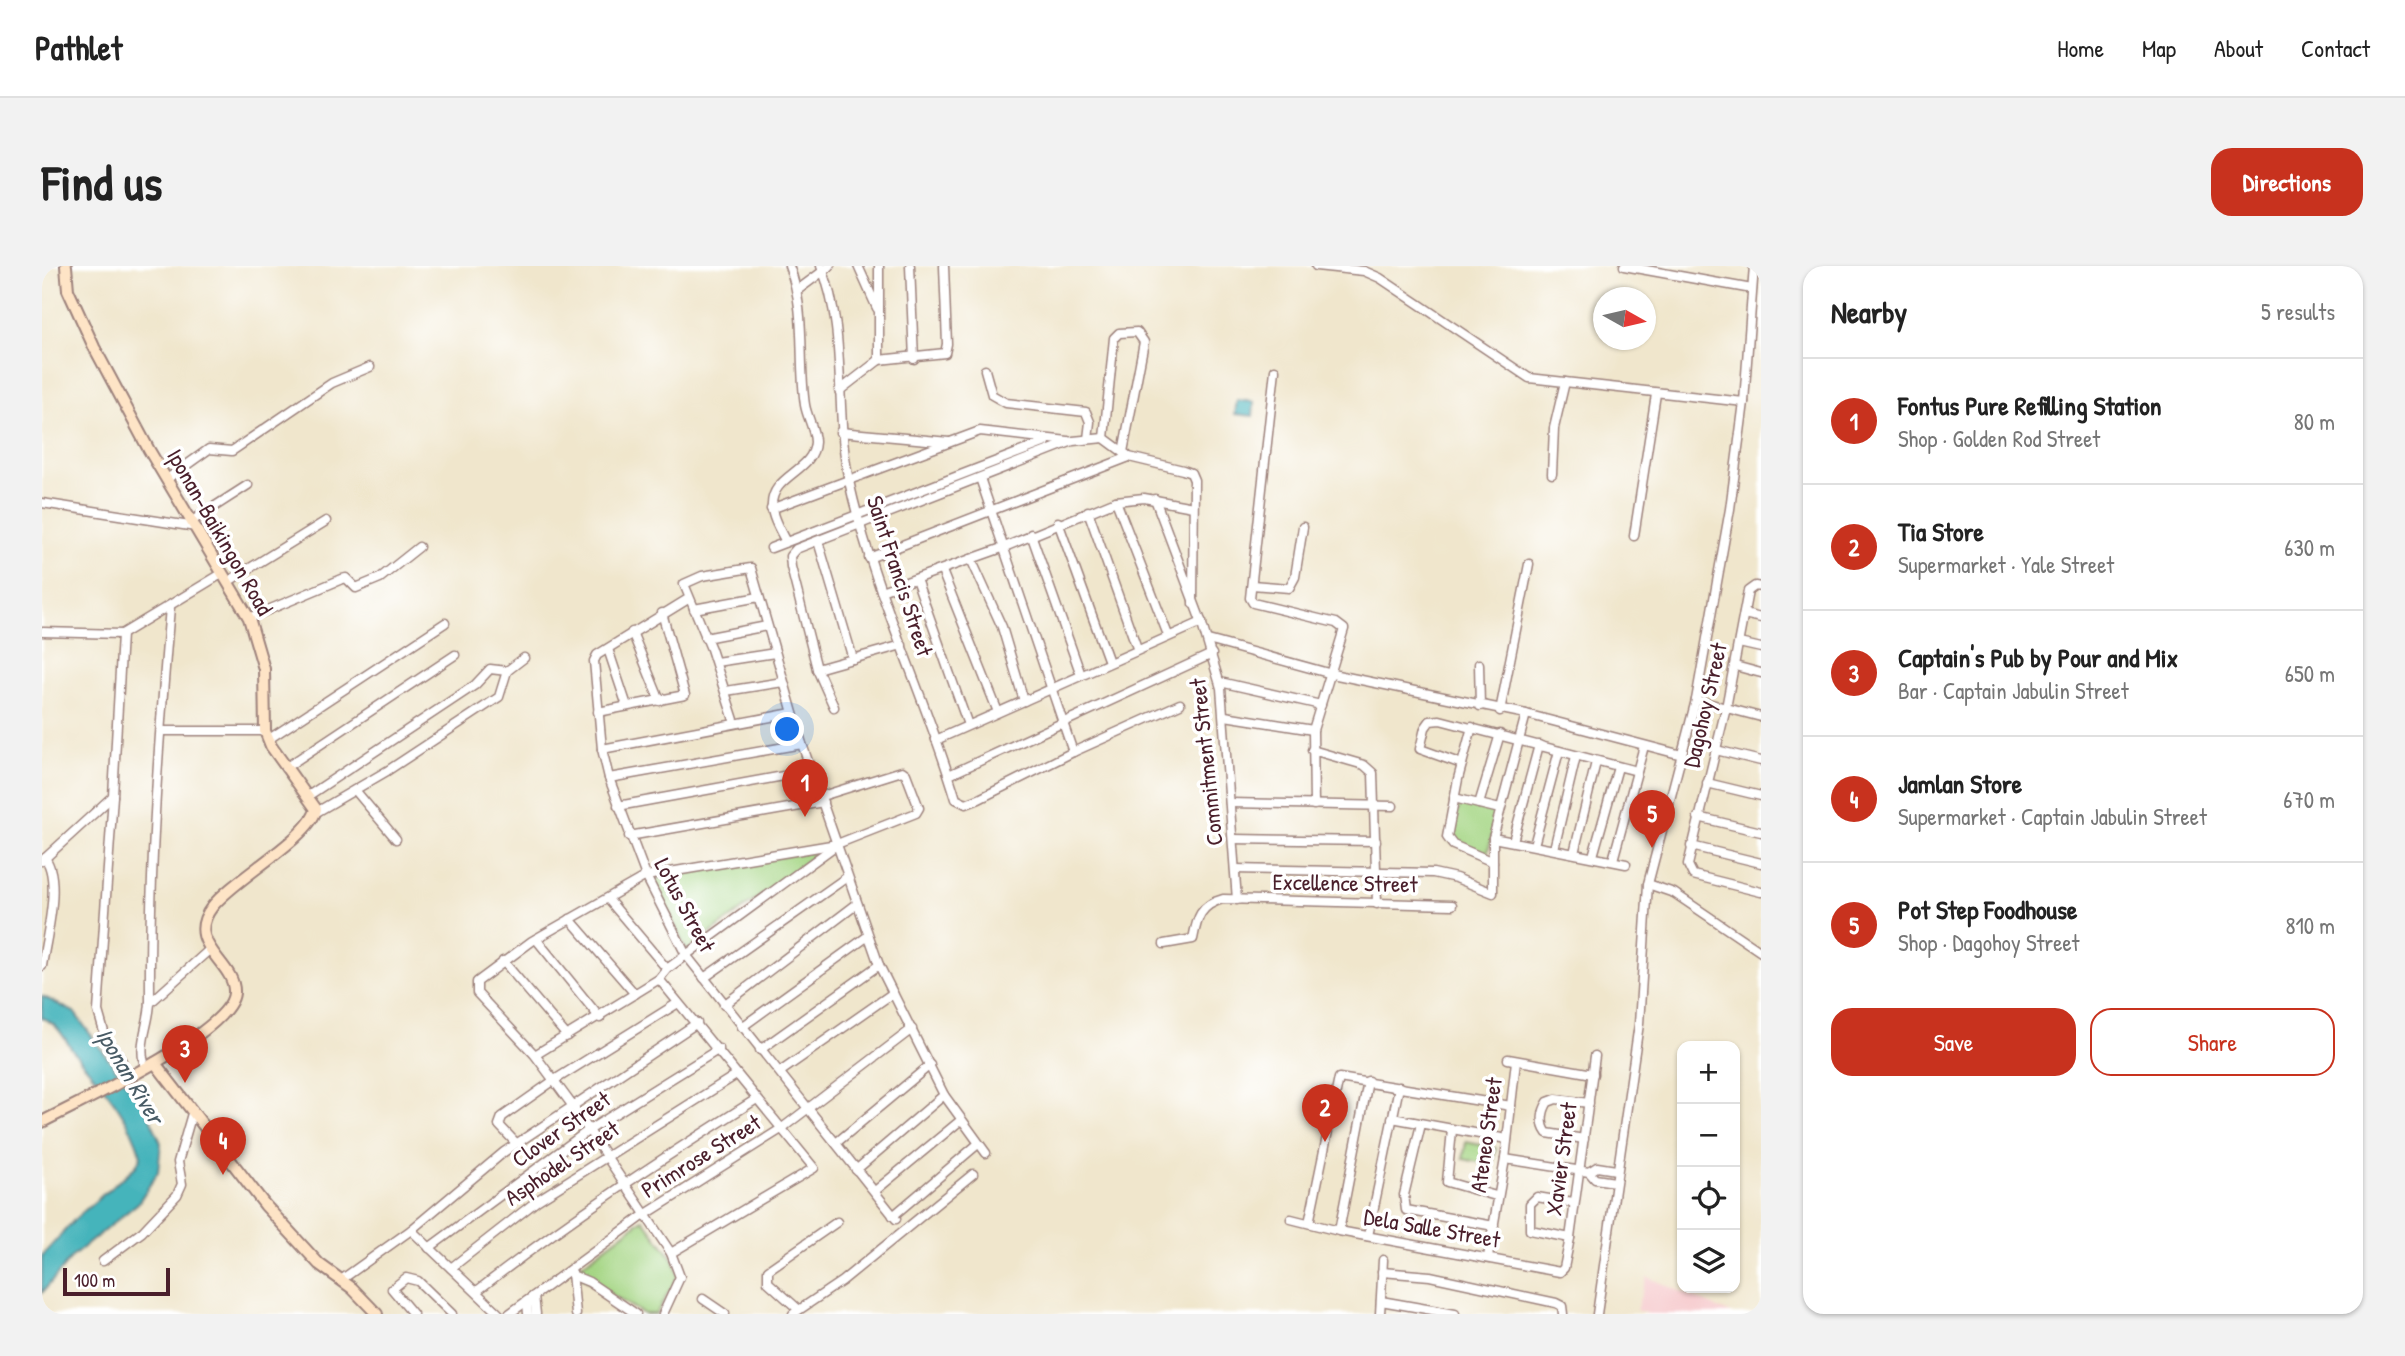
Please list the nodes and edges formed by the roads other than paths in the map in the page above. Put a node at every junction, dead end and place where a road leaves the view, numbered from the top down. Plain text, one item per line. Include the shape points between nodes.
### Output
1 (66, 266) edge
2 (789, 266) edge
3 (858, 266) edge
4 (878, 266) edge
5 (911, 266) edge
6 (944, 266) edge
7 (1316, 266) edge
8 (1624, 266) edge
9 (1755, 266) edge
10 (825, 268) edge
11 (1761, 268) edge
12 (799, 289) junction
13 (1752, 289) junction
14 (879, 313) junction
15 (914, 359) junction
16 (879, 360) junction
17 (370, 367) dead end
18 (985, 370) dead end
19 (1275, 370) dead end
20 (1565, 382) junction
21 (839, 391) junction
22 (1656, 394) junction
23 (1744, 402) junction
24 (840, 432) junction
25 (1104, 438) junction
26 (1088, 439) junction
27 (1049, 441) junction
28 (1073, 441) junction
29 (950, 443) junction
30 (1126, 455) junction
31 (1552, 474) dead end
32 (980, 478) junction
33 (167, 479) junction
34 (849, 480) junction
35 (248, 485) dead end
36 (1155, 499) junction
37 (1116, 500) junction
38 (42, 503) edge
39 (1193, 508) junction
40 (772, 509) junction
41 (1088, 511) junction
42 (992, 512) junction
43 (858, 519) junction
44 (326, 521) dead end
45 (1058, 522) junction
46 (194, 524) junction
47 (1303, 527) dead end
48 (1031, 534) junction
49 (1634, 536) dead end
50 (818, 541) junction
51 (786, 542) junction
52 (419, 547) dead end
53 (771, 548) dead end
54 (1002, 548) junction
55 (869, 558) junction
56 (971, 559) junction
57 (1529, 564) dead end
58 (942, 571) junction
59 (226, 577) junction
60 (916, 579) junction
61 (1252, 585) junction
62 (1758, 587) edge
63 (881, 591) junction
64 (759, 597) junction
65 (688, 599) junction
66 (1193, 604) junction
67 (170, 607) junction
68 (694, 609) junction
69 (662, 613) junction
70 (1744, 614) junction
71 (249, 618) junction
72 (1761, 618) edge
73 (1202, 622) junction
74 (445, 623) dead end
75 (767, 626) junction
76 (42, 632) edge
77 (632, 632) junction
78 (122, 634) junction
79 (1168, 635) junction
80 (705, 638) junction
81 (1208, 640) junction
82 (1739, 643) junction
83 (902, 645) junction
84 (1137, 648) junction
85 (1761, 648) edge
86 (608, 649) junction
87 (775, 653) junction
88 (1212, 654) junction
89 (455, 655) dead end
90 (524, 659) dead end
91 (853, 659) junction
92 (716, 662) junction
93 (1109, 662) junction
94 (1479, 664) dead end
95 (1735, 666) junction
96 (817, 669) junction
97 (507, 671) junction
98 (1761, 673) edge
99 (1332, 674) junction
100 (1081, 675) junction
101 (783, 682) junction
102 (1220, 682) junction
103 (1053, 688) junction
104 (726, 691) junction
105 (1696, 700) junction
106 (660, 701) junction
107 (1024, 701) junction
108 (1180, 704) dead end
109 (1321, 705) junction
110 (627, 706) junction
111 (1480, 706) junction
112 (834, 707) dead end
113 (1726, 708) junction
114 (1500, 711) junction
115 (598, 712) junction
116 (998, 712) junction
117 (792, 713) junction
118 (1526, 714) junction
119 (1225, 716) junction
120 (1761, 717) edge
121 (1063, 722) junction
122 (735, 723) junction
123 (968, 725) junction
124 (1472, 727) junction
125 (1313, 730) junction
126 (162, 731) junction
127 (1500, 734) junction
128 (267, 735) junction
129 (936, 740) junction
130 (1519, 741) junction
131 (802, 744) junction
132 (1539, 746) junction
133 (1644, 746) junction
134 (602, 748) junction
135 (1312, 750) junction
136 (1716, 750) junction
137 (1073, 751) junction
138 (1559, 751) junction
139 (1682, 755) junction
140 (1576, 756) junction
141 (1761, 761) edge
142 (1596, 762) junction
143 (1462, 764) junction
144 (1618, 767) junction
145 (285, 768) junction
146 (811, 771) junction
147 (1637, 771) junction
148 (949, 775) junction
149 (609, 778) junction
150 (1707, 783) junction
151 (355, 790) junction
152 (113, 796) junction
153 (308, 796) junction
154 (1761, 796) edge
155 (1454, 798) junction
156 (822, 799) junction
157 (1230, 803) junction
158 (1479, 804) junction
159 (1314, 805) junction
160 (618, 806) junction
161 (1375, 806) junction
162 (1393, 806) dead end
163 (1500, 809) junction
164 (315, 814) junction
165 (1698, 817) junction
166 (1761, 832) edge
167 (629, 836) junction
168 (1493, 838) junction
169 (396, 839) dead end
170 (1233, 839) junction
171 (1376, 841) junction
172 (1513, 841) junction
173 (837, 844) junction
174 (1534, 845) junction
175 (1691, 846) junction
176 (1554, 849) junction
177 (1574, 853) junction
178 (1593, 856) junction
179 (43, 859) edge
180 (1613, 860) junction
181 (1493, 862) junction
182 (1761, 863) edge
183 (1626, 864) dead end
184 (1235, 869) junction
185 (1377, 871) junction
186 (646, 876) junction
187 (847, 877) junction
188 (1648, 884) junction
189 (1761, 892) edge
190 (608, 899) junction
191 (1237, 900) junction
192 (857, 904) junction
193 (1377, 904) junction
194 (1452, 905) dead end
195 (570, 919) junction
196 (868, 936) junction
197 (536, 939) junction
198 (1164, 944) dead end
199 (209, 950) junction
200 (1761, 952) edge
201 (686, 956) junction
202 (503, 961) junction
203 (879, 965) junction
204 (42, 966) edge
205 (667, 969) junction
206 (704, 978) junction
207 (659, 979) junction
208 (893, 993) junction
209 (635, 994) junction
210 (150, 1003) junction
211 (678, 1003) junction
212 (724, 1005) junction
213 (600, 1018) junction
214 (697, 1023) junction
215 (742, 1027) junction
216 (912, 1029) junction
217 (567, 1036) junction
218 (719, 1049) junction
219 (760, 1050) junction
220 (535, 1055) junction
221 (1595, 1056) dead end
222 (122, 1061) dead end
223 (930, 1065) junction
224 (146, 1068) junction
225 (780, 1072) junction
226 (1593, 1074) junction
227 (736, 1075) junction
228 (553, 1081) junction
229 (1367, 1081) junction
230 (1399, 1087) junction
231 (944, 1095) junction
232 (755, 1100) junction
233 (1589, 1103) junction
234 (572, 1105) junction
235 (1511, 1106) junction
236 (807, 1109) junction
237 (193, 1110) junction
238 (1392, 1118) junction
239 (961, 1120) junction
240 (42, 1122) edge
241 (1421, 1124) junction
242 (781, 1129) junction
243 (589, 1130) junction
244 (1452, 1130) junction
245 (1507, 1139) junction
246 (1584, 1139) junction
247 (516, 1143) junction
248 (836, 1143) junction
249 (978, 1144) junction
250 (986, 1153) dead end
251 (604, 1156) junction
252 (1505, 1159) junction
253 (856, 1170) junction
254 (1616, 1170) junction
255 (1585, 1171) junction
256 (973, 1174) dead end
257 (1615, 1182) junction
258 (622, 1183) junction
259 (875, 1191) junction
260 (1496, 1196) junction
261 (1573, 1203) junction
262 (643, 1216) junction
263 (1291, 1219) dead end
264 (837, 1222) dead end
265 (1309, 1223) junction
266 (1494, 1226) junction
267 (411, 1230) junction
268 (1339, 1231) junction
269 (1368, 1236) junction
270 (1570, 1238) junction
271 (429, 1248) junction
272 (671, 1253) junction
273 (1488, 1257) junction
274 (103, 1261) dead end
275 (1383, 1261) dead end
276 (451, 1268) junction
277 (1564, 1268) joint
278 (572, 1272) junction
279 (1382, 1272) junction
280 (341, 1280) junction
281 (477, 1291) junction
282 (531, 1299) junction
283 (704, 1299) dead end
284 (1381, 1301) junction
285 (795, 1311) edge
286 (377, 1314) edge
287 (413, 1314) edge
288 (452, 1314) edge
289 (499, 1314) edge
290 (509, 1314) edge
291 (528, 1314) edge
292 (536, 1314) edge
293 (576, 1314) edge
294 (636, 1314) edge
295 (663, 1314) edge
296 (725, 1314) edge
297 (1380, 1314) edge
298 (1455, 1314) edge
299 (1563, 1314) edge
300 (1597, 1314) edge

1 - 33 street, Iponan-Baikingon Road via 66,283 78,314
2 - 12 street
3 - 14 street
4 - 14 street
5 - 15 street
6 - 15 street via 946,351
7 - 20 street via 1372,274 1519,375
8 - 13 street
9 - 11 street
9 - 13 street
10 - 12 street
10 - 21 street, Saint Francis Street via 835,305
12 - 40 street via 806,405 815,442 802,467 780,483
13 - 23 street
14 - 16 street
15 - 16 street
16 - 21 street
17 - 33 street via 332,383 232,451 209,449
18 - 26 street via 992,395 1006,403 1086,412
19 - 61 street
20 - 22 street
20 - 31 street via 1554,428
21 - 24 street, Saint Francis Street
22 - 23 street
22 - 49 street
23 - 105 street
24 - 29 street
24 - 34 street, Saint Francis Street
25 - 26 street
25 - 30 street
25 - 30 street via 1114,338 1119,333 1137,332 1144,341
26 - 28 street
27 - 28 street
27 - 29 street via 980,431
27 - 43 street
28 - 32 street
29 - 34 street
30 - 39 street via 1191,473
30 - 42 street
32 - 42 street
32 - 43 street
33 - 46 street, Iponan-Baikingon Road
34 - 40 street
34 - 43 street, Saint Francis Street
35 - 46 street
36 - 37 street
36 - 39 street
36 - 66 street, Commitment Street
37 - 41 street
37 - 79 street
38 - 46 street
39 - 66 street
40 - 51 street
41 - 45 street
41 - 84 street
42 - 54 street
42 - 55 street
43 - 50 street
43 - 51 street
43 - 55 street, Saint Francis Street
44 - 59 street
45 - 48 street
45 - 93 street
46 - 59 street, Iponan-Baikingon Road
47 - 61 street via 1289,588
48 - 54 street
48 - 100 street
50 - 91 street
50 - 96 street via 796,549 790,561
51 - 53 street
52 - 71 street via 367,585 356,588 342,579
54 - 56 street
54 - 103 street
55 - 63 street, Saint Francis Street
56 - 58 street
56 - 107 street via 1002,627
57 - 114 street
58 - 60 street
58 - 116 street
59 - 67 street
59 - 71 street, Iponan-Baikingon Road
60 - 63 street
60 - 123 street
61 - 99 street via 1253,603 1342,626 1344,637
62 - 70 street, Dagohoy Street via 1748,591
63 - 83 street, Saint Francis Street
64 - 65 street via 751,568 687,580
64 - 68 street
64 - 75 street
65 - 68 street
65 - 69 street
66 - 73 street, Commitment Street
67 - 78 street
67 - 126 street
68 - 80 street
69 - 77 street
69 - 106 street via 686,691 682,698
70 - 72 street
70 - 82 street, Dagohoy Street
71 - 128 street, Iponan-Baikingon Road via 264,669
73 - 79 street
73 - 81 street, Commitment Street
74 - 128 street
75 - 80 street
75 - 87 street
76 - 78 street
77 - 86 street
77 - 106 street
78 - 152 street
79 - 84 street
80 - 92 street
81 - 88 street, Commitment Street
81 - 99 street
82 - 85 street
82 - 95 street, Dagohoy Street
83 - 91 street
83 - 129 street, Saint Francis Street
84 - 93 street
86 - 110 street
86 - 115 street, Lotus Street via 594,661
87 - 92 street
87 - 101 street
88 - 102 street, Commitment Street
88 - 121 street
89 - 145 street
90 - 97 street
91 - 96 street
92 - 104 street
93 - 100 street
94 - 111 street
95 - 98 street
95 - 113 street, Dagohoy Street
96 - 112 street
97 - 151 street via 499,697
97 - 153 street via 490,669 475,685
99 - 109 street
99 - 111 street
100 - 103 street
101 - 104 street
101 - 117 street
102 - 109 street
102 - 119 street, Commitment Street
103 - 107 street
103 - 121 street
104 - 122 street
105 - 113 street
105 - 139 street
106 - 110 street
107 - 116 street
108 - 137 street
109 - 125 street
110 - 115 street
111 - 114 street
113 - 120 street
113 - 136 street, Dagohoy Street
114 - 118 street
115 - 134 street, Lotus Street
116 - 123 street
117 - 122 street
117 - 131 street
118 - 130 street
118 - 133 street
119 - 125 street
119 - 157 street, Commitment Street
121 - 137 street
121 - 148 street
122 - 134 street
123 - 129 street
124 - 127 street
124 - 143 street
124 - 143 street via 1430,721 1420,744 1424,752
125 - 135 street
126 - 128 street
126 - 210 street via 149,919
127 - 130 street
127 - 158 street
128 - 145 street, Iponan-Baikingon Road
129 - 148 street, Saint Francis Street
130 - 132 street
130 - 163 street
131 - 146 street
131 - 149 street
132 - 138 street
132 - 172 street
133 - 139 street
133 - 147 street
134 - 149 street, Lotus Street
135 - 159 street
135 - 161 street via 1371,769
136 - 141 street
136 - 150 street, Dagohoy Street
137 - 148 street, Saint Francis Street via 966,804 956,799
138 - 140 street
138 - 174 street
139 - 188 street
140 - 142 street
140 - 176 street
142 - 144 street
142 - 177 street
143 - 155 street
144 - 147 street
144 - 178 street
145 - 153 street, Iponan-Baikingon Road
146 - 156 street
146 - 160 street
147 - 180 street
149 - 160 street, Lotus Street
150 - 154 street
150 - 165 street, Dagohoy Street
151 - 164 street
151 - 169 street
152 - 179 street
152 - 222 street via 98,1011 106,1039
153 - 164 street, Iponan-Baikingon Road
155 - 158 street
155 - 181 street via 1448,840
156 - 167 street
156 - 173 street
156 - 173 street via 902,771 919,806 916,813
157 - 159 street
157 - 170 street, Commitment Street
158 - 163 street
159 - 161 street
160 - 167 street, Lotus Street
161 - 162 street
161 - 171 street
163 - 168 street
164 - 199 street via 306,827 210,908 205,926
165 - 166 street
165 - 175 street, Dagohoy Street
167 - 186 street, Lotus Street
168 - 172 street
168 - 181 street
170 - 171 street
170 - 184 street, Commitment Street
171 - 185 street
172 - 174 street
173 - 186 street
173 - 187 street
173 - 201 street
174 - 176 street
175 - 182 street
175 - 189 street, Dagohoy Street via 1688,871 1693,875
176 - 177 street
177 - 178 street
178 - 180 street
179 - 204 street via 52,867 53,884
180 - 183 street
181 - 185 street via 1495,886 1490,893 1441,874
184 - 185 street
184 - 191 street, Commitment Street
185 - 193 street
186 - 190 street
186 - 201 street, Lotus Street
187 - 192 street
187 - 206 street
188 - 200 street via 1674,892
188 - 254 street via 1639,1024
190 - 195 street
190 - 205 street
191 - 193 street, Excellence Street
191 - 198 street, Excellence Street via 1210,902 1196,920 1193,939
192 - 196 street
192 - 212 street
193 - 194 street, Excellence Street
195 - 197 street
195 - 209 street
196 - 203 street
196 - 215 street
197 - 202 street
197 - 213 street
199 - 210 street
199 - 224 street via 231,980 234,993 229,1007
201 - 205 street
201 - 206 street, Lotus Street
202 - 217 street
202 - 220 street via 477,982 477,993
203 - 208 street
203 - 219 street
205 - 207 street
206 - 212 street, Lotus Street
207 - 209 street
207 - 211 street
208 - 216 street
208 - 225 street
209 - 213 street
210 - 224 street via 141,1058
211 - 214 street
211 - 228 street
212 - 215 street, Lotus Street
213 - 217 street
214 - 218 street
214 - 234 street
215 - 219 street, Lotus Street
216 - 223 street
216 - 236 street, Primrose Street
217 - 220 street
218 - 227 street
218 - 243 street, Clover Street
219 - 225 street, Lotus Street
220 - 228 street
221 - 226 street, Xavier Street
223 - 231 street
223 - 248 street
224 - 237 street
224 - 240 street
225 - 236 street, Lotus Street
226 - 233 street, Xavier Street
226 - 235 street, Ateneo Street via 1512,1060
227 - 232 street
227 - 251 street, Asphodel Street
228 - 234 street
228 - 247 street via 499,1121
229 - 230 street
229 - 265 street via 1343,1077 1336,1082
229 - 268 street
230 - 235 street
230 - 238 street
231 - 239 street
231 - 253 street
232 - 242 street
232 - 258 street
233 - 246 street, Xavier Street
233 - 246 street via 1552,1100 1545,1106 1542,1121 1547,1133
234 - 243 street
234 - 247 street
235 - 245 street, Ateneo Street
236 - 242 street, Primrose Street
236 - 248 street, Lotus Street
237 - 274 street via 178,1162 182,1184 177,1195 142,1232
237 - 280 street via 265,1205 319,1264
238 - 241 street
238 - 269 street
239 - 249 street
239 - 259 street
241 - 244 street
241 - 266 street via 1404,1195 1406,1210
242 - 262 street, Primrose Street
242 - 272 street via 813,1166 811,1172
243 - 251 street
243 - 271 street, Clover Street
244 - 245 street
244 - 260 street via 1447,1182
245 - 252 street, Ateneo Street
246 - 255 street, Xavier Street
247 - 267 street
248 - 253 street, Lotus Street
249 - 250 street
249 - 259 street, Lotus Street via 894,1217
251 - 258 street
251 - 276 street, Asphodel Street
252 - 255 street
252 - 260 street, Ateneo Street
253 - 259 street, Lotus Street
254 - 255 street via 1597,1167
254 - 257 street
255 - 257 street via 1595,1179
255 - 261 street, Xavier Street
256 - 285 street via 842,1281
257 - 300 street
258 - 262 street
258 - 281 street
260 - 266 street, Ateneo Street
261 - 270 street, Xavier Street
261 - 270 street via 1537,1196 1530,1204 1530,1230
262 - 272 street
262 - 278 street, Primrose Street
263 - 265 street, Dela Salle Street
264 - 285 street via 768,1270 768,1282
265 - 268 street, Dela Salle Street
266 - 273 street, Ateneo Street
267 - 271 street
267 - 280 street
268 - 269 street, Dela Salle Street
269 - 273 street, Dela Salle Street
270 - 277 street, Xavier Street
271 - 276 street
272 - 295 street via 680,1277
273 - 277 street, Dela Salle Street via 1560,1272
275 - 279 street
276 - 281 street
278 - 282 street, Primrose Street
278 - 293 street
278 - 294 street
279 - 284 street
279 - 299 street via 1496,1289 1556,1303
280 - 286 street
281 - 289 street
282 - 290 street, Primrose Street
282 - 291 street
282 - 292 street
283 - 296 street
284 - 297 street
284 - 298 street
287 - 288 street via 392,1289 406,1278 418,1282

